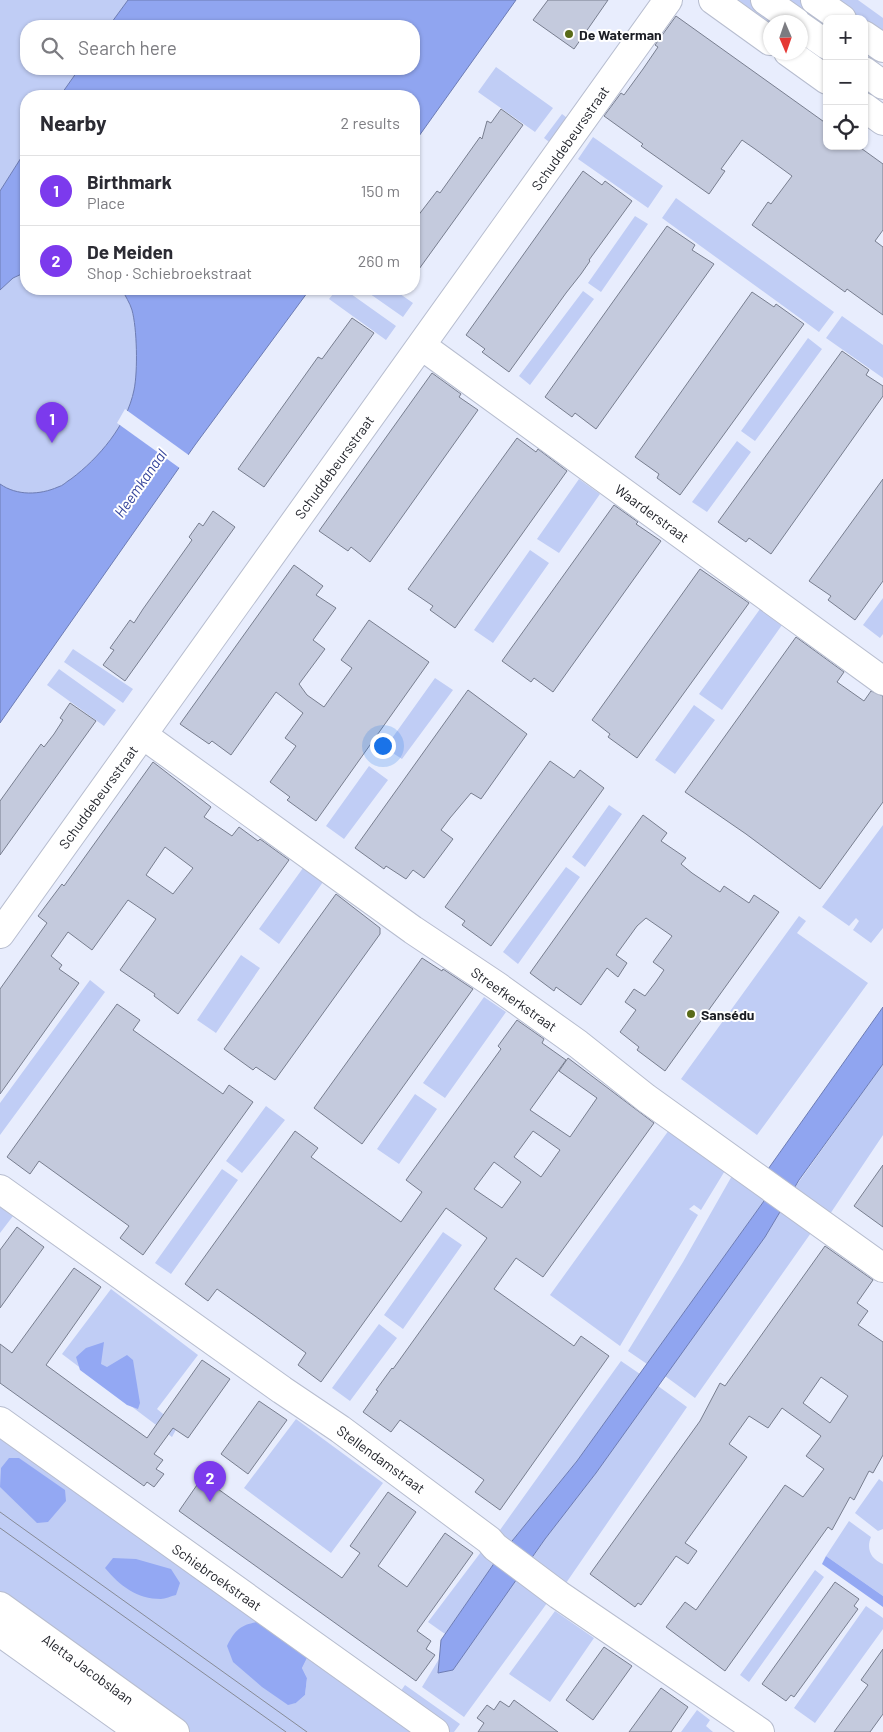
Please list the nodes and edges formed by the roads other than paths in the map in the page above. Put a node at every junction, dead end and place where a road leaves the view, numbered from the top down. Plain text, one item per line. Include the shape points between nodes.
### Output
1 (668, 0) edge
2 (713, 0) edge
3 (765, 0) edge
4 (816, 0) edge
5 (786, 15) edge
6 (837, 15) edge
7 (808, 32) edge
8 (763, 36) edge
9 (868, 38) edge
10 (823, 42) edge
11 (883, 48) edge
12 (799, 60) edge
13 (868, 75) edge
14 (823, 77) edge
15 (883, 85) edge
16 (868, 110) edge
17 (883, 121) edge
18 (422, 346) junction
19 (883, 681) edge
20 (143, 735) junction
21 (0, 934) edge
22 (0, 1190) edge
23 (883, 1268) edge
24 (0, 1421) edge
25 (0, 1606) edge
26 (0, 1632) edge
27 (140, 1732) edge
28 (175, 1732) edge
29 (435, 1732) edge
30 (760, 1732) edge

1 - 18 street, Schuddebeursstraat
2 - 8 street
3 - 5 street
4 - 6 street
7 - 10 street
9 - 11 street
12 - 14 street
13 - 15 street
16 - 17 street
18 - 19 street, Waarderstraat
18 - 20 street, Schuddebeursstraat
20 - 21 street, Schuddebeursstraat
20 - 23 street, Streefkerkstraat via 413,930 578,1044 646,1098
22 - 30 street, Stellendamstraat via 419,1486 554,1590
24 - 29 street, Schiebroekstraat
25 - 28 street, Aletta Jacobslaan
26 - 27 street, Aletta Jacobslaan

